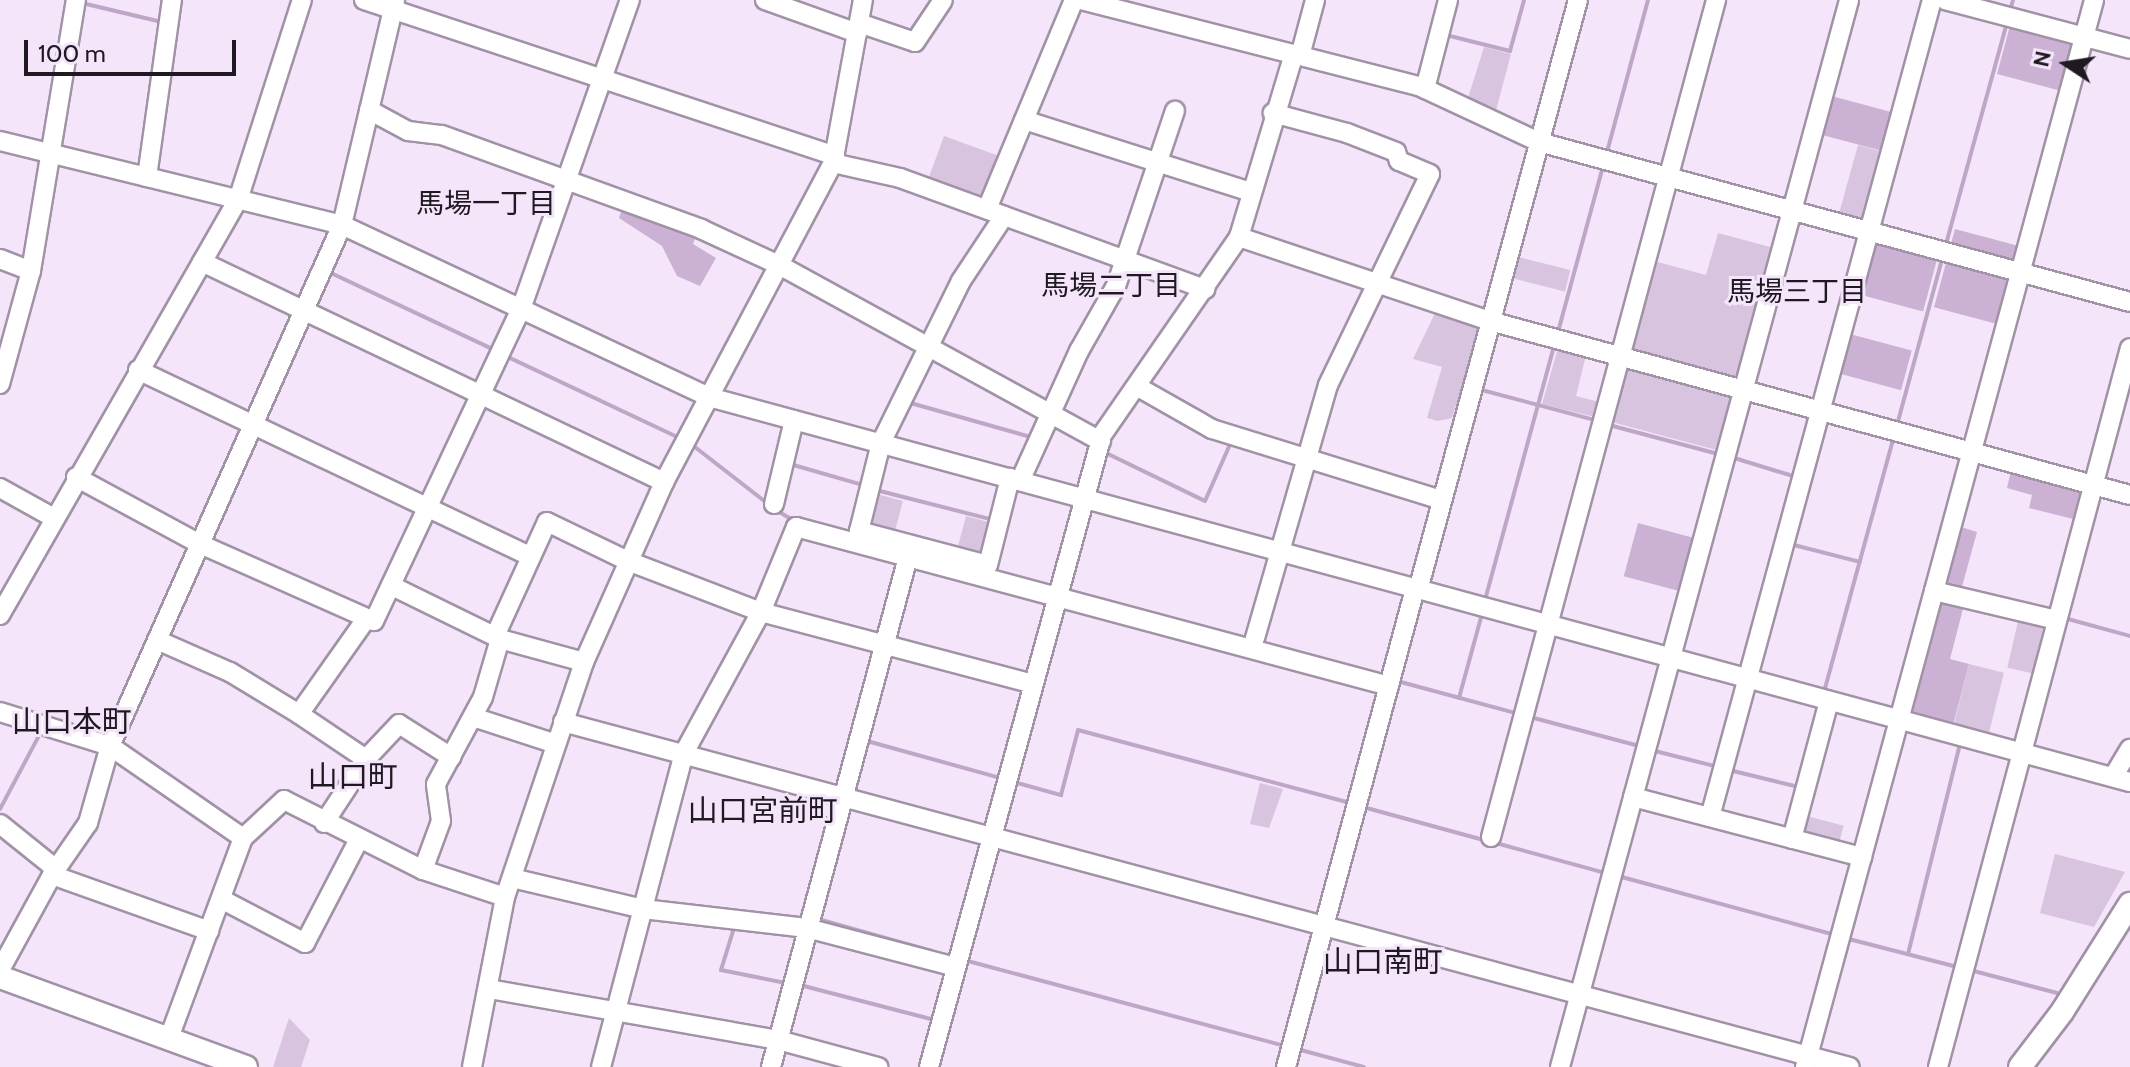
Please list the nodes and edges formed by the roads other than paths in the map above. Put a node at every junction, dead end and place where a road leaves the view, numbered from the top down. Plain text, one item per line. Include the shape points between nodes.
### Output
1 (76, 0) edge
2 (172, 0) edge
3 (302, 0) edge
4 (364, 0) edge
5 (630, 0) edge
6 (765, 0) edge
7 (863, 0) edge
8 (943, 0) edge
9 (1074, 0) edge
10 (1081, 0) edge
11 (1315, 0) edge
12 (1448, 0) edge
13 (1578, 0) edge
14 (1716, 0) edge
15 (1849, 0) edge
16 (1932, 0) edge
17 (1945, 0) edge
18 (2094, 0) edge
19 (394, 3) edge
20 (1131, 6) edge
21 (858, 28) junction
22 (2084, 37) junction
23 (2130, 49) edge
24 (1297, 55) junction
25 (603, 77) junction
26 (1425, 89) junction
27 (369, 110) junction
28 (1175, 111) dead end
29 (1273, 113) junction
30 (1024, 120) junction
31 (0, 141) edge
32 (1539, 142) junction
33 (54, 154) junction
34 (834, 160) junction
35 (1157, 164) junction
36 (147, 177) junction
37 (1669, 177) junction
38 (567, 180) junction
39 (1251, 192) junction
40 (238, 200) junction
41 (1791, 210) junction
42 (996, 213) junction
43 (342, 225) junction
44 (1869, 232) junction
45 (1239, 237) junction
46 (0, 259) edge
47 (1122, 259) junction
48 (202, 262) junction
49 (779, 265) junction
50 (31, 271) junction
51 (2021, 272) junction
52 (1377, 285) junction
53 (1205, 289) junction
54 (2130, 302) edge
55 (521, 309) junction
56 (303, 310) junction
57 (1490, 321) junction
58 (8, 334) edge
59 (929, 346) junction
60 (2130, 348) edge
61 (1620, 357) junction
62 (138, 370) junction
63 (0, 384) edge
64 (1138, 387) junction
65 (1742, 390) junction
66 (481, 395) junction
67 (709, 397) junction
68 (1821, 411) junction
69 (1050, 415) junction
70 (794, 420) junction
71 (252, 424) junction
72 (1101, 441) junction
73 (881, 443) junction
74 (1972, 452) junction
75 (1307, 458) junction
76 (76, 477) junction
77 (1015, 480) junction
78 (664, 482) junction
79 (2094, 485) junction
80 (0, 488) edge
81 (2130, 495) edge
82 (1083, 498) junction
83 (1442, 500) junction
84 (774, 504) dead end
85 (428, 508) junction
86 (54, 518) junction
87 (200, 544) junction
88 (1279, 552) junction
89 (531, 557) junction
90 (908, 557) junction
91 (628, 561) junction
92 (392, 586) junction
93 (1416, 589) junction
94 (1934, 591) junction
95 (1056, 597) junction
96 (761, 612) junction
97 (0, 615) edge
98 (366, 619) junction
99 (2057, 620) junction
100 (1547, 625) junction
101 (497, 637) junction
102 (1255, 638) dead end
103 (157, 640) junction
104 (885, 645) junction
105 (1671, 658) junction
106 (584, 662) junction
107 (1748, 679) junction
108 (1033, 684) junction
109 (1389, 686) junction
110 (1829, 701) junction
111 (299, 714) junction
112 (473, 717) junction
113 (2, 719) edge
114 (1899, 720) junction
115 (563, 722) junction
116 (556, 744) junction
117 (110, 746) junction
118 (2130, 749) edge
119 (684, 753) junction
120 (2022, 753) junction
121 (451, 757) junction
122 (366, 759) junction
123 (2122, 780) edge
124 (844, 795) junction
125 (1633, 797) junction
126 (1710, 817) junction
127 (324, 823) junction
128 (0, 824) edge
129 (991, 837) junction
130 (1491, 837) dead end
131 (243, 838) junction
132 (1792, 839) junction
133 (358, 841) junction
134 (1862, 857) junction
135 (423, 870) junction
136 (54, 872) junction
137 (512, 878) junction
138 (505, 897) junction
139 (221, 899) junction
140 (643, 909) junction
141 (2128, 914) edge
142 (1324, 926) junction
143 (807, 928) junction
144 (209, 931) junction
145 (956, 967) junction
146 (0, 970) edge
147 (0, 977) edge
148 (489, 989) junction
149 (1580, 995) junction
150 (616, 1011) junction
151 (169, 1038) junction
152 (778, 1040) junction
153 (218, 1062) edge
154 (1807, 1062) edge
155 (246, 1067) edge
156 (472, 1067) edge
157 (601, 1067) edge
158 (771, 1067) edge
159 (878, 1067) edge
160 (929, 1067) edge
161 (1286, 1067) edge
162 (1560, 1067) edge
163 (1850, 1067) edge
164 (1938, 1067) edge
165 (2020, 1067) edge

1 - 33 street
2 - 36 street
3 - 40 street
4 - 19 street
5 - 25 street
6 - 21 street
7 - 21 street
8 - 21 street via 915,42
9 - 30 street
10 - 20 street
11 - 24 street
12 - 26 street
13 - 32 street
14 - 37 street
15 - 41 street
16 - 44 street
17 - 22 street
18 - 22 street
19 - 25 street
19 - 27 street
20 - 24 street
21 - 34 street
22 - 23 street
22 - 51 street
24 - 26 street
24 - 29 street
25 - 34 street
25 - 38 street
26 - 32 street
27 - 38 street via 408,131 442,135
27 - 43 street
28 - 35 street
29 - 39 street
29 - 52 street via 1396,152 1399,161 1430,174
30 - 35 street
30 - 42 street
31 - 33 street
32 - 37 street
32 - 57 street
33 - 36 street
33 - 50 street
34 - 42 street
34 - 49 street
35 - 39 street
35 - 47 street
36 - 40 street
37 - 41 street
37 - 61 street
38 - 49 street via 701,229
38 - 55 street
39 - 45 street
40 - 43 street
40 - 48 street
41 - 44 street
41 - 65 street
42 - 47 street
42 - 59 street
43 - 55 street
43 - 56 street
44 - 51 street
44 - 68 street
45 - 52 street
45 - 53 street
46 - 50 street
47 - 53 street
47 - 69 street via 1116,286
48 - 56 street
48 - 62 street
49 - 59 street
49 - 67 street
50 - 58 street
51 - 54 street
51 - 74 street
52 - 57 street
52 - 75 street via 1328,385
53 - 64 street
55 - 66 street
55 - 67 street
56 - 66 street
56 - 71 street
57 - 61 street
57 - 83 street
58 - 63 street
59 - 69 street
59 - 73 street
60 - 79 street
61 - 65 street
61 - 100 street
62 - 71 street
62 - 76 street
64 - 72 street
64 - 75 street via 1212,429
65 - 68 street
65 - 105 street
66 - 78 street
66 - 85 street
67 - 70 street
67 - 78 street
68 - 74 street
68 - 107 street
69 - 72 street
69 - 77 street
70 - 73 street
70 - 84 street
71 - 85 street
71 - 87 street
72 - 82 street
73 - 77 street
73 - 77 street via 859,531 988,565
74 - 79 street
74 - 94 street
75 - 83 street
75 - 88 street
76 - 86 street
76 - 87 street
77 - 82 street
78 - 91 street
79 - 81 street
79 - 99 street
80 - 86 street
82 - 88 street
82 - 95 street
83 - 93 street
85 - 89 street
85 - 92 street
86 - 97 street
87 - 98 street
87 - 103 street
88 - 93 street
88 - 102 street
89 - 91 street via 547,522
89 - 101 street
90 - 95 street
90 - 96 street via 796,527
90 - 104 street
91 - 96 street
91 - 106 street
92 - 98 street via 374,621
92 - 101 street
93 - 100 street
93 - 109 street
94 - 99 street
94 - 114 street
95 - 108 street
95 - 109 street
96 - 104 street
96 - 119 street
98 - 111 street
99 - 120 street
100 - 105 street
100 - 130 street
101 - 106 street
101 - 112 street
103 - 111 street via 230,672
103 - 117 street
104 - 108 street
104 - 124 street
105 - 107 street
105 - 125 street
106 - 115 street
107 - 110 street
107 - 126 street
108 - 129 street
109 - 142 street
110 - 114 street
110 - 132 street
111 - 122 street
112 - 116 street
112 - 121 street
113 - 117 street
114 - 120 street
114 - 134 street
115 - 116 street
115 - 119 street
116 - 137 street
117 - 131 street
117 - 136 street via 88,823
118 - 123 street
119 - 124 street
119 - 140 street
120 - 123 street
120 - 164 street
121 - 122 street via 399,724
121 - 135 street via 436,784 441,821
122 - 127 street
124 - 129 street
124 - 143 street
125 - 126 street
125 - 149 street
126 - 132 street
127 - 131 street via 284,800
127 - 133 street
128 - 136 street
129 - 142 street
129 - 145 street
131 - 139 street
132 - 134 street
133 - 135 street
133 - 139 street via 305,943
134 - 154 street
135 - 138 street
136 - 144 street
136 - 146 street
137 - 138 street
137 - 140 street
138 - 148 street
139 - 144 street
140 - 143 street
140 - 150 street
141 - 165 street
142 - 149 street
142 - 161 street
143 - 145 street
143 - 152 street
144 - 151 street
145 - 160 street
147 - 151 street
148 - 150 street
148 - 156 street
149 - 154 street
149 - 162 street
150 - 152 street
150 - 157 street
151 - 153 street
152 - 158 street
152 - 159 street
153 - 155 street
154 - 163 street

